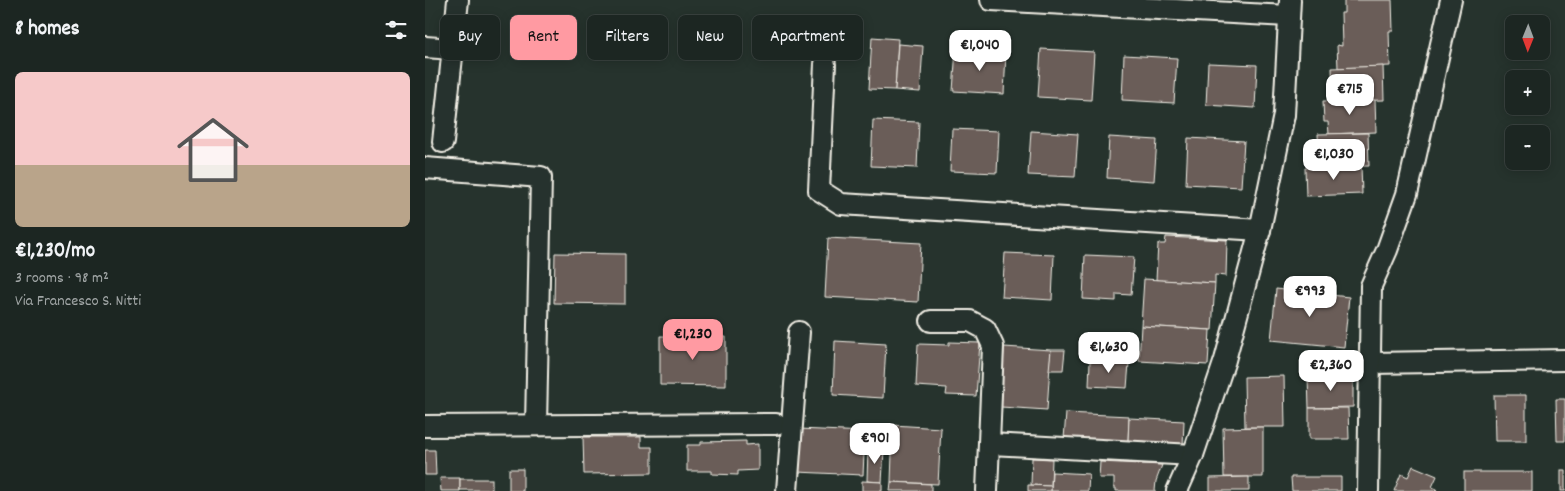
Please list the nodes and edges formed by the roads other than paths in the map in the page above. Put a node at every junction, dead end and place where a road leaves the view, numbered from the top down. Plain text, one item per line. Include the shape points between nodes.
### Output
1 (458, 0) edge
2 (991, 0) edge
3 (1451, 0) edge
4 (1289, 8) edge
5 (456, 15) edge
6 (425, 47) edge
7 (440, 49) edge
8 (452, 60) edge
9 (825, 64) dead end
10 (443, 142) dead end
11 (425, 168) edge
12 (1260, 230) junction
13 (931, 321) dead end
14 (799, 332) dead end
15 (1565, 360) edge
16 (1370, 363) junction
17 (776, 424) dead end
18 (536, 425) junction
19 (425, 426) edge
20 (990, 444) junction
21 (1193, 455) junction
22 (787, 491) edge
23 (987, 491) edge
24 (1177, 491) edge
25 (1368, 491) edge

1 - 5 street
2 - 4 street
3 - 16 street via 1407,194 1371,286
4 - 12 street via 1284,115
6 - 7 street
8 - 10 street
9 - 12 street via 819,190 841,204
11 - 18 street via 541,176
12 - 21 street via 1225,360
13 - 20 street via 970,321 985,329 993,346
14 - 22 street
15 - 16 street
16 - 25 street
17 - 18 street
18 - 19 street
20 - 21 street
20 - 23 street
21 - 24 street

